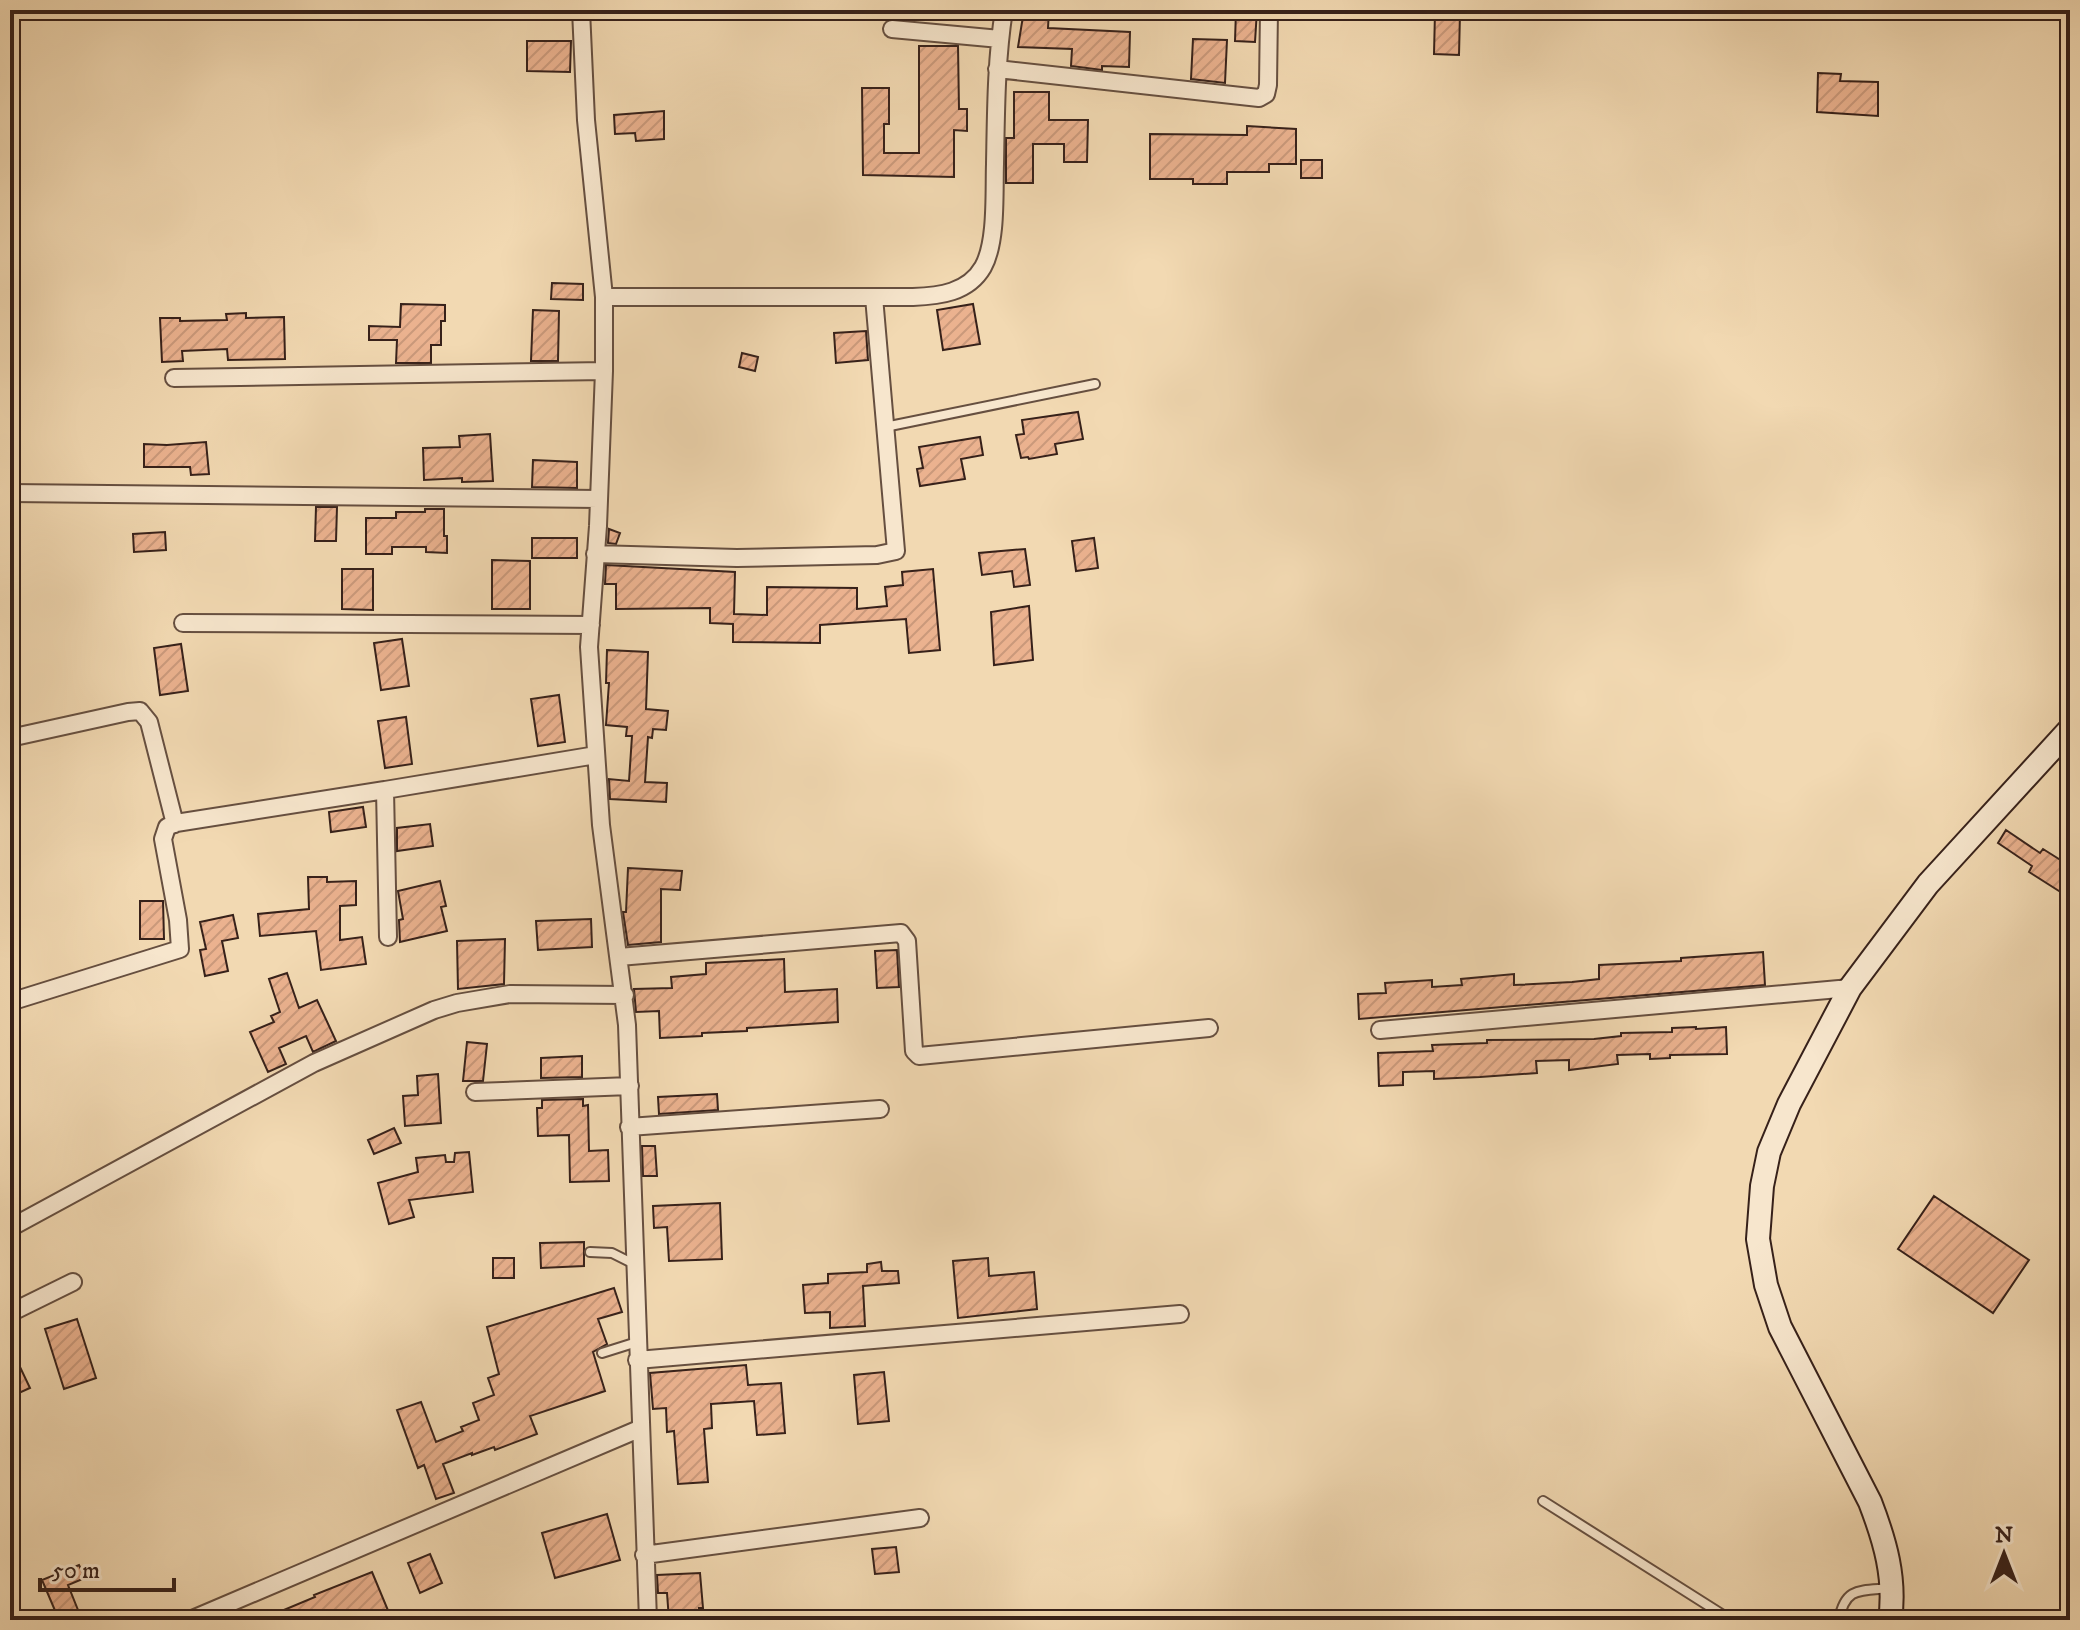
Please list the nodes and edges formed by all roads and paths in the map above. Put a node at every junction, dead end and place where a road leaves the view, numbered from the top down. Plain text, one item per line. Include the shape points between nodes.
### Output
1 (581, 10) edge
2 (1004, 10) edge
3 (1269, 10) edge
4 (892, 29) dead end
5 (1000, 39) junction
6 (997, 69) junction
7 (604, 297) junction
8 (874, 297) junction
9 (604, 371) junction
10 (174, 378) dead end
11 (1095, 384) dead end
12 (884, 428) junction
13 (10, 493) edge
14 (598, 499) junction
15 (595, 554) junction
16 (183, 623) dead end
17 (591, 625) junction
18 (2070, 729) edge
19 (10, 738) edge
20 (596, 755) junction
21 (385, 790) junction
22 (175, 824) junction
23 (388, 937) dead end
24 (619, 957) junction
25 (1850, 988) junction
26 (625, 995) junction
27 (10, 1002) edge
28 (1209, 1028) dead end
29 (1380, 1030) dead end
30 (630, 1086) junction
31 (475, 1092) dead end
32 (880, 1109) dead end
33 (629, 1127) junction
34 (10, 1228) edge
35 (590, 1252) dead end
36 (634, 1264) junction
37 (73, 1282) dead end
38 (10, 1313) edge
39 (1180, 1314) dead end
40 (637, 1342) junction
41 (602, 1353) dead end
42 (637, 1360) junction
43 (639, 1429) junction
44 (1543, 1501) dead end
45 (920, 1518) dead end
46 (644, 1555) junction
47 (1892, 1588) junction
48 (190, 1620) edge
49 (648, 1620) edge
50 (1731, 1620) edge
51 (1839, 1620) edge
52 (1890, 1620) edge

1 - 7 street
2 - 5 street
3 - 6 street via 1268,85 1259,98
4 - 5 street
5 - 6 street
6 - 8 street via 994,203 983,267 947,294
7 - 8 street
7 - 9 street
8 - 12 street
9 - 10 street
9 - 14 street
11 - 12 lane
12 - 15 street via 897,532 893,553 737,558
13 - 14 street
14 - 15 street
15 - 17 street
16 - 17 street
17 - 20 street
18 - 25 street via 1928,884
19 - 22 street via 140,711 149,722
20 - 21 street
20 - 24 street
21 - 22 street
21 - 23 street
22 - 27 street via 163,831 163,839 180,949
24 - 26 street
24 - 28 street via 901,933 907,941 914,1051 919,1056
25 - 29 street
25 - 47 street via 1769,1152 1758,1239 1780,1327 1870,1502
26 - 30 street
26 - 34 street via 510,994 434,1010 314,1063
30 - 31 street
30 - 33 street
32 - 33 street
33 - 36 street
35 - 36 lane via 612,1253
36 - 40 street
37 - 38 street
39 - 42 street
40 - 41 lane
40 - 42 street
42 - 43 street
43 - 46 street
43 - 48 street
44 - 50 lane
45 - 46 street
46 - 49 street
47 - 51 lane via 1847,1596
47 - 52 street

